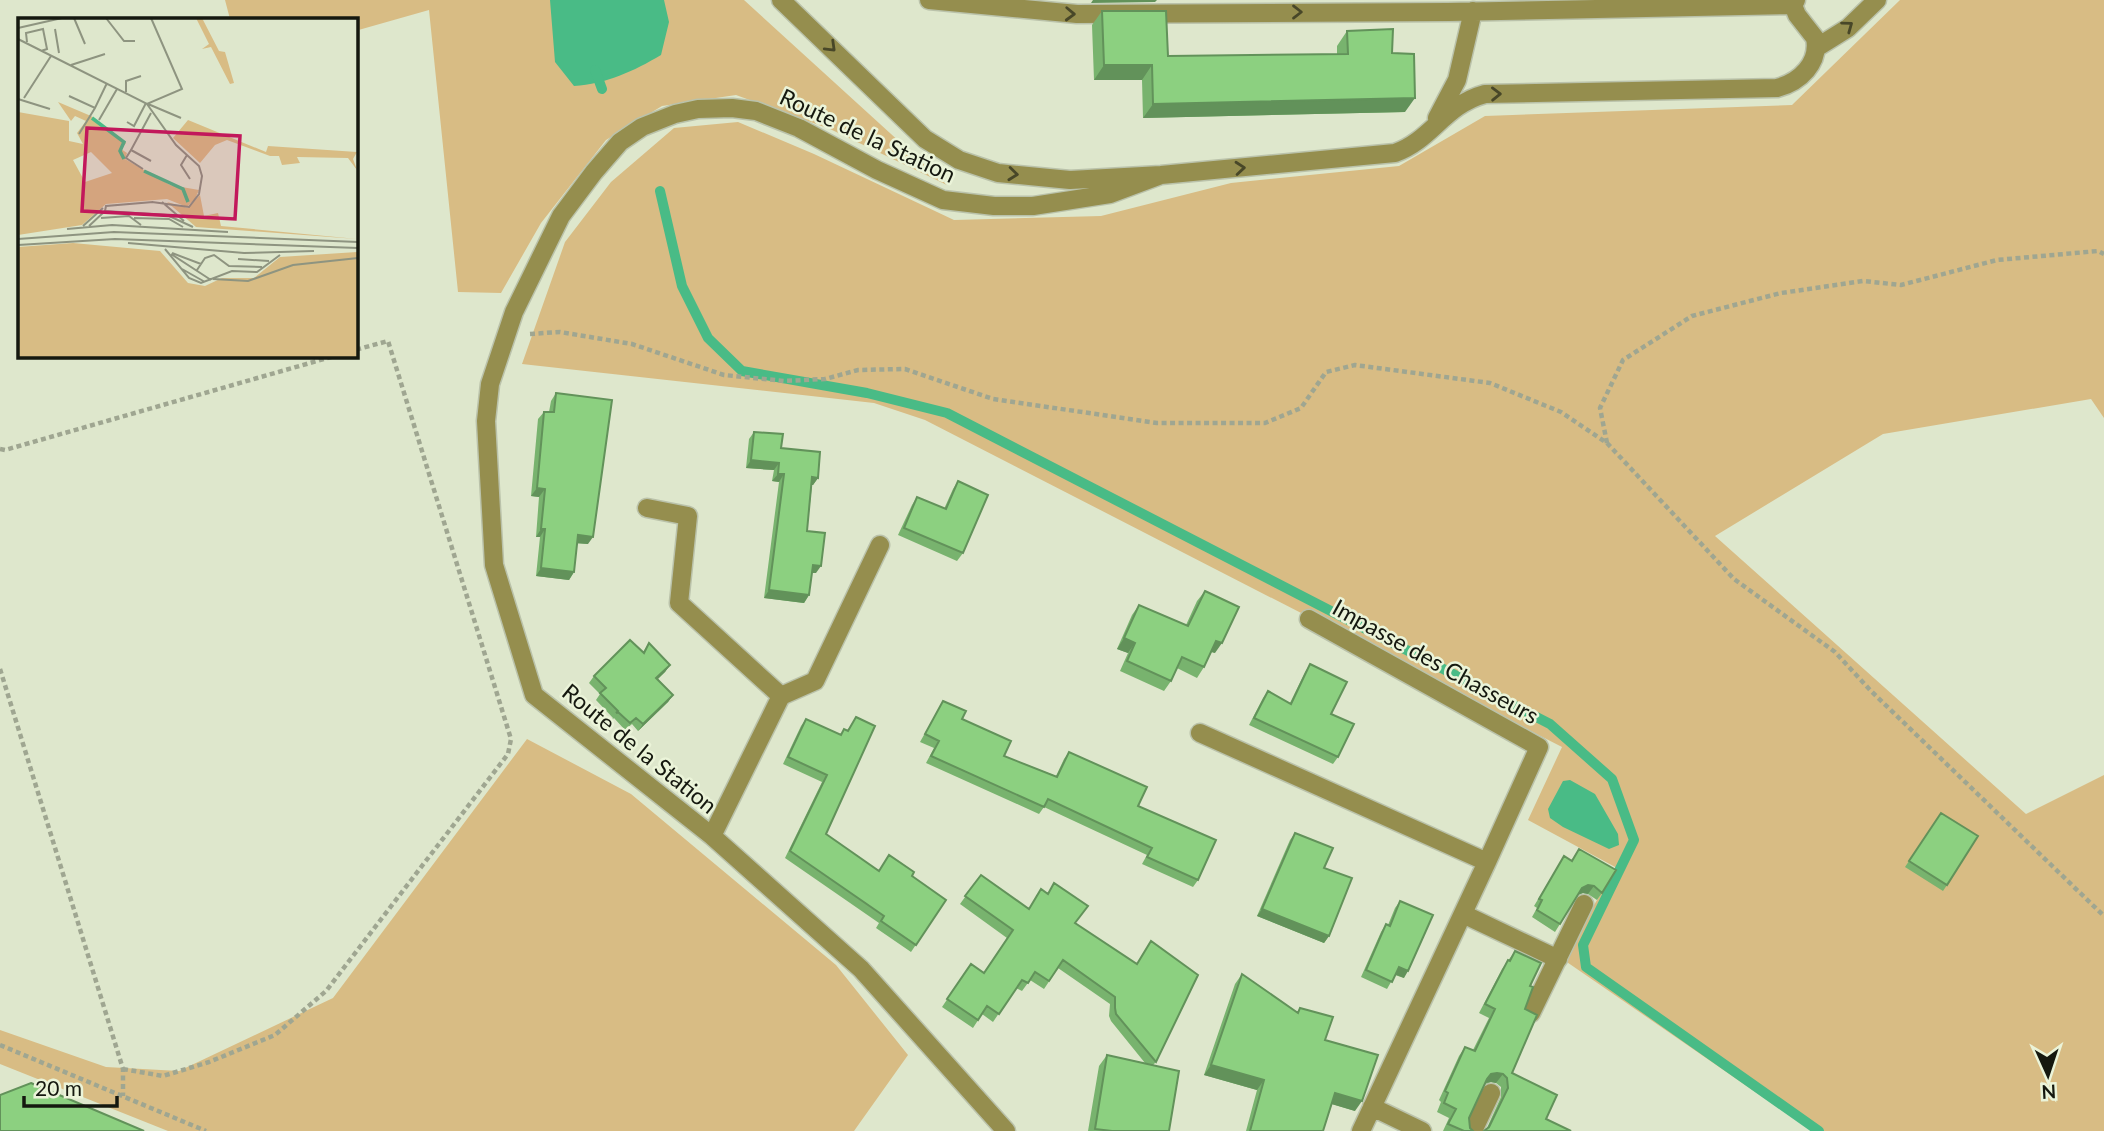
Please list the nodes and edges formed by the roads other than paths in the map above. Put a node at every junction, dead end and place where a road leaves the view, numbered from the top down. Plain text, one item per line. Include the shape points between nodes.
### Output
1 (781, 0) edge
2 (929, 0) edge
3 (1877, 0) edge
4 (1795, 3) edge
5 (1473, 11) junction
6 (1816, 48) junction
7 (1430, 130) junction
8 (1161, 174) junction
9 (647, 508) dead end
10 (880, 545) dead end
11 (1309, 619) dead end
12 (781, 696) junction
13 (1200, 733) dead end
14 (712, 836) junction
15 (1487, 862) junction
16 (1584, 904) edge
17 (1462, 914) junction
18 (1558, 959) junction
19 (1531, 1013) edge
20 (1491, 1093) edge
21 (1372, 1107) junction
22 (1006, 1131) edge
23 (1361, 1131) edge
24 (1422, 1131) edge
25 (1473, 1131) edge

1 -> 8 street via 925,139 959,160 998,173 1070,180
2 -> 5 street via 1077,14
6 -> 3 street
4 - 5 street
4 - 6 street
5 - 7 street via 1457,80
7 -> 6 street via 1461,103 1485,94 1777,88 1804,72
8 -> 7 street via 1388,154 1404,150
8 - 14 street, Route de la Station via 1110,194 1033,206 943,201 756,111 698,108 642,127 620,142 561,216 514,312 490,384 486,421 494,565 534,695
9 - 12 street via 688,516 679,603
10 - 12 street via 815,681
11 - 15 street, Impasse des Chasseurs via 1538,747
12 - 14 street
13 - 15 street
14 - 22 street, Route de la Station via 861,969
15 - 17 street, Impasse des Chasseurs
16 - 18 street
17 - 18 street
17 - 21 street, Impasse des Chasseurs
18 - 19 street
20 - 25 street
21 - 23 street, Impasse des Chasseurs
21 - 24 street

